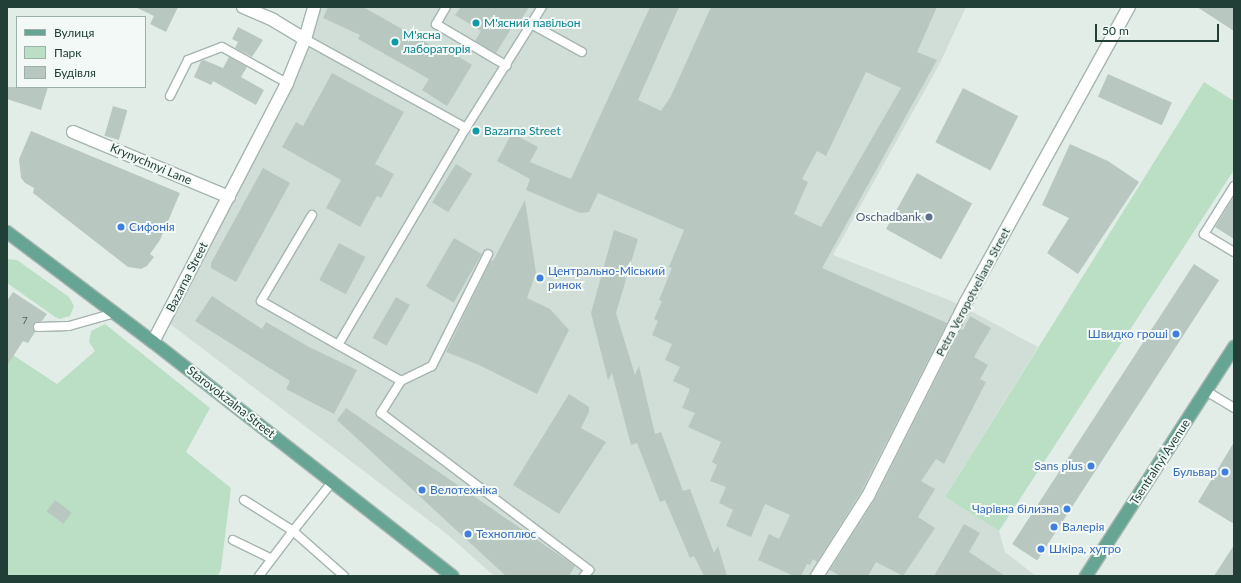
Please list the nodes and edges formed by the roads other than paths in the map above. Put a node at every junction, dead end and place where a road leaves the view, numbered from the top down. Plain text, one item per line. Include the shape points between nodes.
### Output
1 (243, 7) edge
2 (314, 7) edge
3 (446, 7) edge
4 (542, 7) edge
5 (1125, 8) edge
6 (263, 11) edge
7 (531, 24) junction
8 (305, 40) junction
9 (582, 52) dead end
10 (507, 66) junction
11 (287, 83) junction
12 (170, 96) dead end
13 (466, 128) junction
14 (73, 132) dead end
15 (1234, 186) edge
16 (229, 197) junction
17 (312, 215) dead end
18 (7, 232) edge
19 (1234, 252) edge
20 (488, 254) dead end
21 (115, 313) junction
22 (38, 327) dead end
23 (153, 342) junction
24 (338, 345) junction
25 (1234, 347) edge
26 (401, 381) junction
27 (1206, 391) junction
28 (1234, 408) edge
29 (333, 481) junction
30 (244, 500) dead end
31 (294, 531) junction
32 (232, 540) dead end
33 (272, 559) junction
34 (259, 576) edge
35 (344, 576) edge
36 (453, 576) edge
37 (584, 576) edge
38 (818, 576) edge
39 (1086, 576) edge

1 - 6 street
2 - 8 street, Bazarna Street
3 - 10 lane via 436,24
4 - 7 lane
5 - 38 street, Petra Veropotveliana Street via 966,302 868,496
6 - 8 street
7 - 9 lane
7 - 10 lane
8 - 11 street, Bazarna Street
8 - 13 lane
10 - 13 lane
11 - 12 lane via 222,47 188,60
11 - 16 street, Bazarna Street
13 - 24 lane
14 - 16 street, Krynychnyi Lane
15 - 19 lane via 1204,234
16 - 23 street, Bazarna Street
17 - 24 lane via 261,301
18 - 21 main road, Starovokzalna Street
20 - 26 lane via 432,366
21 - 22 lane via 69,326
21 - 23 main road, Starovokzalna Street
23 - 29 main road, Starovokzalna Street
24 - 26 lane
25 - 27 main road, Tsentralnyi Avenue
26 - 37 lane via 381,413 589,570
27 - 28 lane
27 - 39 main road, Tsentralnyi Avenue
29 - 31 lane
29 - 36 main road, Starovokzalna Street
30 - 31 lane
31 - 33 lane
31 - 35 lane
32 - 33 lane
33 - 34 lane

